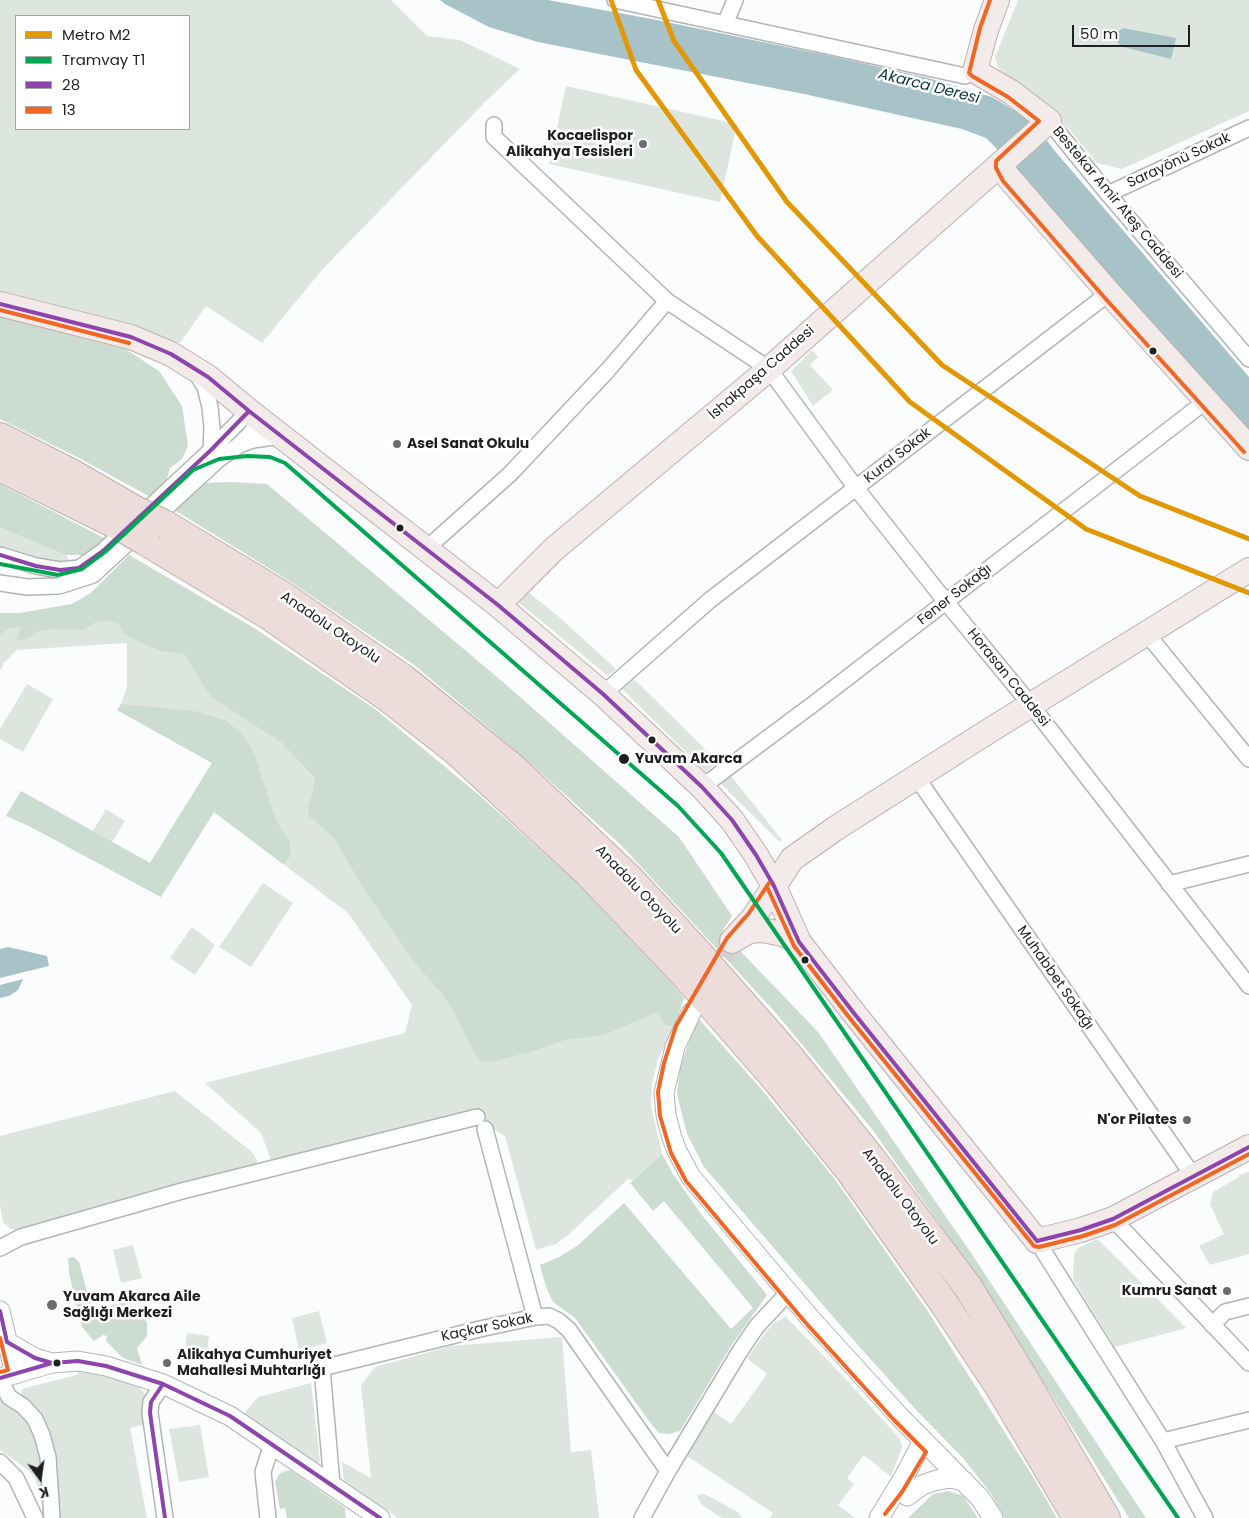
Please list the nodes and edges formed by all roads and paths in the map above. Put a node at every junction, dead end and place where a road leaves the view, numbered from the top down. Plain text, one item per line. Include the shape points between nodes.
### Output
1 (615, 0) edge
2 (735, 0) edge
3 (997, 0) edge
4 (725, 24) junction
5 (975, 71) junction
6 (494, 125) dead end
7 (1044, 126) junction
8 (1249, 128) edge
9 (1004, 162) junction
10 (1108, 194) junction
11 (1109, 293) junction
12 (667, 301) junction
13 (0, 304) edge
14 (1249, 359) edge
15 (192, 366) junction
16 (769, 369) junction
17 (1206, 401) junction
18 (255, 416) junction
19 (281, 436) junction
20 (0, 437) edge
21 (238, 446) junction
22 (1249, 448) edge
23 (211, 450) junction
24 (0, 467) edge
25 (856, 488) junction
26 (129, 518) junction
27 (155, 533) junction
28 (426, 549) junction
29 (0, 555) edge
30 (1249, 570) edge
31 (0, 583) edge
32 (946, 602) junction
33 (498, 605) junction
34 (1147, 634) junction
35 (603, 694) junction
36 (1031, 705) junction
37 (1249, 759) edge
38 (916, 778) junction
39 (702, 787) junction
40 (756, 855) junction
41 (1249, 864) edge
42 (1169, 884) junction
43 (774, 886) junction
44 (732, 941) junction
45 (799, 942) junction
46 (1249, 986) edge
47 (690, 1013) dead end
48 (1249, 1147) edge
49 (1194, 1177) junction
50 (1113, 1219) junction
51 (1037, 1241) junction
52 (0, 1248) edge
53 (788, 1293) junction
54 (1249, 1306) edge
55 (0, 1310) edge
56 (535, 1317) junction
57 (1212, 1325) junction
58 (7, 1342) junction
59 (52, 1363) junction
60 (1249, 1364) edge
61 (5, 1377) edge
62 (163, 1384) junction
63 (1249, 1420) edge
64 (1163, 1441) junction
65 (272, 1444) junction
66 (928, 1446) junction
67 (0, 1462) edge
68 (668, 1471) junction
69 (964, 1481) junction
70 (332, 1484) junction
71 (907, 1496) junction
72 (35, 1518) edge
73 (52, 1518) edge
74 (165, 1518) edge
75 (268, 1518) edge
76 (380, 1518) edge
77 (642, 1518) edge
78 (879, 1518) edge
79 (890, 1518) edge
80 (993, 1518) edge
81 (1077, 1518) edge
82 (1106, 1518) edge
83 (1205, 1518) edge

1 - 4 street
2 - 4 street
3 - 5 main road
4 - 5 street via 965,76
5 - 7 main road, Bestekar Amir Ateş Caddesi via 1011,92
6 - 12 street via 494,137
7 - 9 main road, İshakpaşa Caddesi
7 - 10 street, Bestekar Amir Ateş Caddesi
8 - 10 street, Sarayönü Sokak
9 - 11 main road via 1008,177
9 - 16 main road, İshakpaşa Caddesi
10 - 14 street, Bestekar Amir Ateş Caddesi
11 - 17 main road
11 - 25 street, Kural Sokak
12 - 16 street
12 - 28 street via 608,370 510,474
13 - 15 main road via 131,337
15 - 18 main road
15 - 23 street via 205,387 210,407
16 - 25 street, Horasan Caddesi
16 - 33 main road, İshakpaşa Caddesi via 554,548
17 - 22 main road
17 - 32 street, Fener Sokağı
18 - 19 main road
18 - 21 street via 250,434
18 - 23 street
19 - 21 street
19 - 28 main road
20 - 26 highway, Anadolu Otoyolu via 73,474
21 - 31 street via 219,459 93,575 59,586 27,587
23 - 29 street via 103,550 79,568 60,570
24 - 26 highway, Anadolu Otoyolu
25 - 32 street, Horasan Caddesi
25 - 35 street, Kural Sokak via 710,600
26 - 27 highway, Anadolu Otoyolu, bridge
27 - 81 highway, Anadolu Otoyolu via 387,697 456,751 588,873 684,974 850,1171 995,1380
27 - 82 highway, Anadolu Otoyolu via 282,594 404,679 512,767 630,879 788,1055 968,1287
28 - 33 main road
30 - 34 main road
32 - 36 street, Horasan Caddesi
32 - 39 street, Fener Sokağı
33 - 35 main road
34 - 36 main road
34 - 37 street
35 - 39 main road
36 - 38 main road
36 - 42 street, Horasan Caddesi
38 - 43 main road via 792,859
38 - 49 street, Muhabbet Sokağı
39 - 40 main road via 732,820
40 - 43 main road
40 - 44 main road via 749,910
41 - 42 street
42 - 46 street, Horasan Caddesi
43 - 44 main road via 754,917
43 - 45 main road
44 - 45 main road via 749,931 762,930 783,934
45 - 51 main road
47 - 53 street via 675,1047 664,1093 672,1138 691,1177
48 - 49 main road
49 - 50 main road
50 - 51 main road
50 - 57 street
51 - 64 street
52 - 56 street via 22,1237 182,1191 481,1123
53 - 66 street
53 - 68 street via 753,1332
54 - 57 street via 1225,1312
55 - 58 street
56 - 68 street, Kaçkar Sokak via 549,1316 569,1330
56 - 70 street, Kaçkar Sokak via 322,1368
57 - 60 street
58 - 59 street via 35,1358
58 - 61 street
59 - 61 street
59 - 62 street via 78,1361 106,1366
61 - 73 street via 9,1397 23,1406 42,1435 48,1457
62 - 65 street via 230,1416
62 - 74 street via 151,1402 150,1413
63 - 64 street
64 - 83 street
65 - 70 street
65 - 75 street via 263,1472
66 - 69 street
66 - 71 street
66 - 78 street
67 - 72 street via 16,1478
68 - 77 street
69 - 71 street via 937,1480 922,1485
69 - 80 street
70 - 76 street
71 - 79 street

